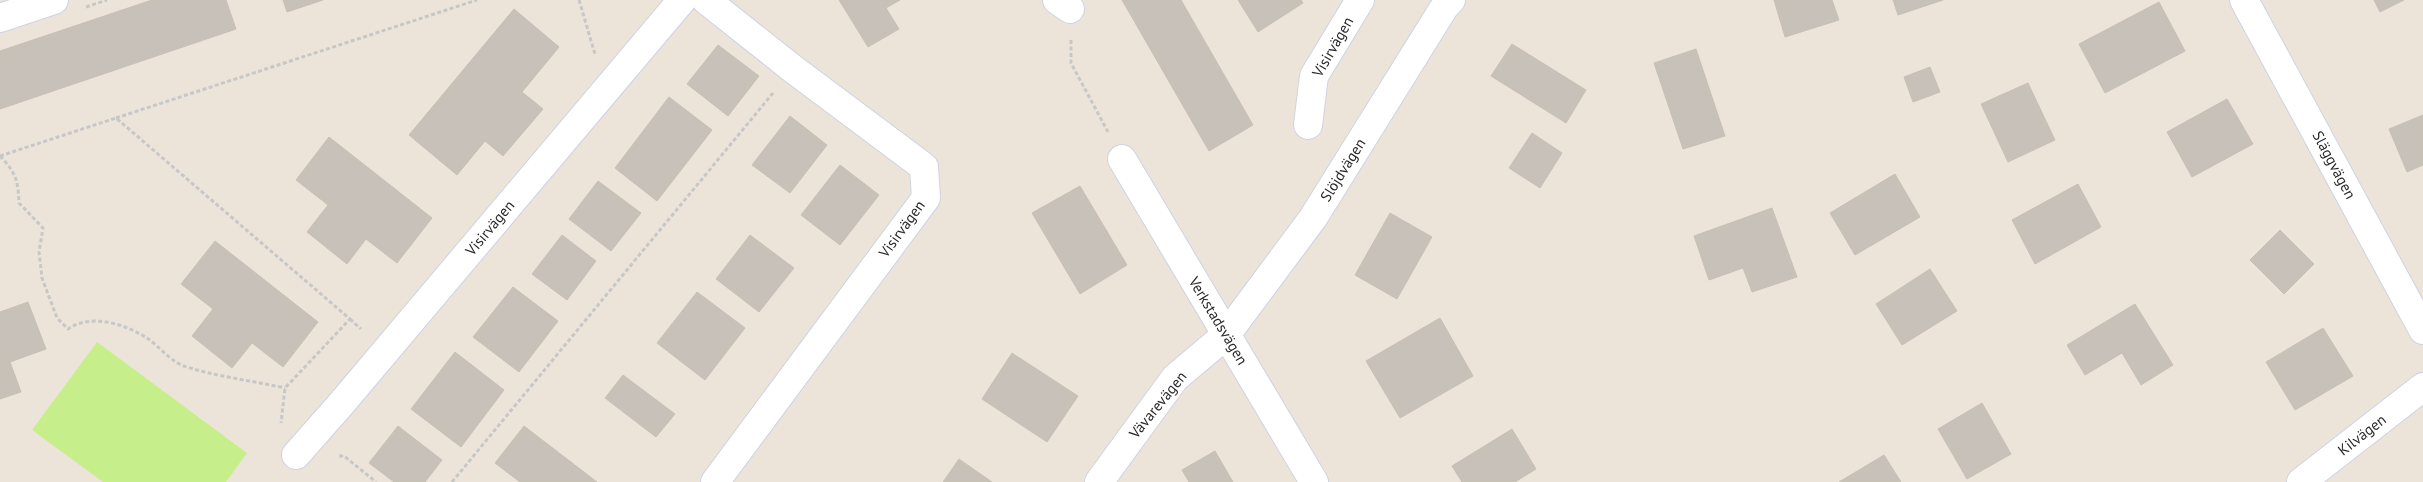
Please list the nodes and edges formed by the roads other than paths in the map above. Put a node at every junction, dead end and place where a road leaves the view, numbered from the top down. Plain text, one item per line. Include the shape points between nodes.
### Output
1 (54, 0) edge
2 (682, 0) edge
3 (706, 0) edge
4 (1360, 0) edge
5 (1451, 0) edge
6 (2244, 0) edge
7 (0, 18) edge
8 (1308, 125) dead end
9 (1122, 159) road end
10 (2423, 330) edge
11 (1226, 335) junction
12 (2423, 387) edge
13 (296, 454) road end
14 (715, 482) edge
15 (1099, 482) edge
16 (1314, 482) edge
17 (2301, 482) edge

1 - 7 street
2 - 13 street, Visirvägen via 342,404
3 - 14 street, Visirvägen via 924,167 926,198
4 - 8 street, Visirvägen via 1314,76
5 - 11 street, Slöjdvägen via 1314,218
6 - 10 street, Släggvägen
9 - 11 street, Verkstadsvägen
11 - 15 street, Vävarevägen via 1175,378
11 - 16 street, Verkstadsvägen
12 - 17 street, Kilvägen

